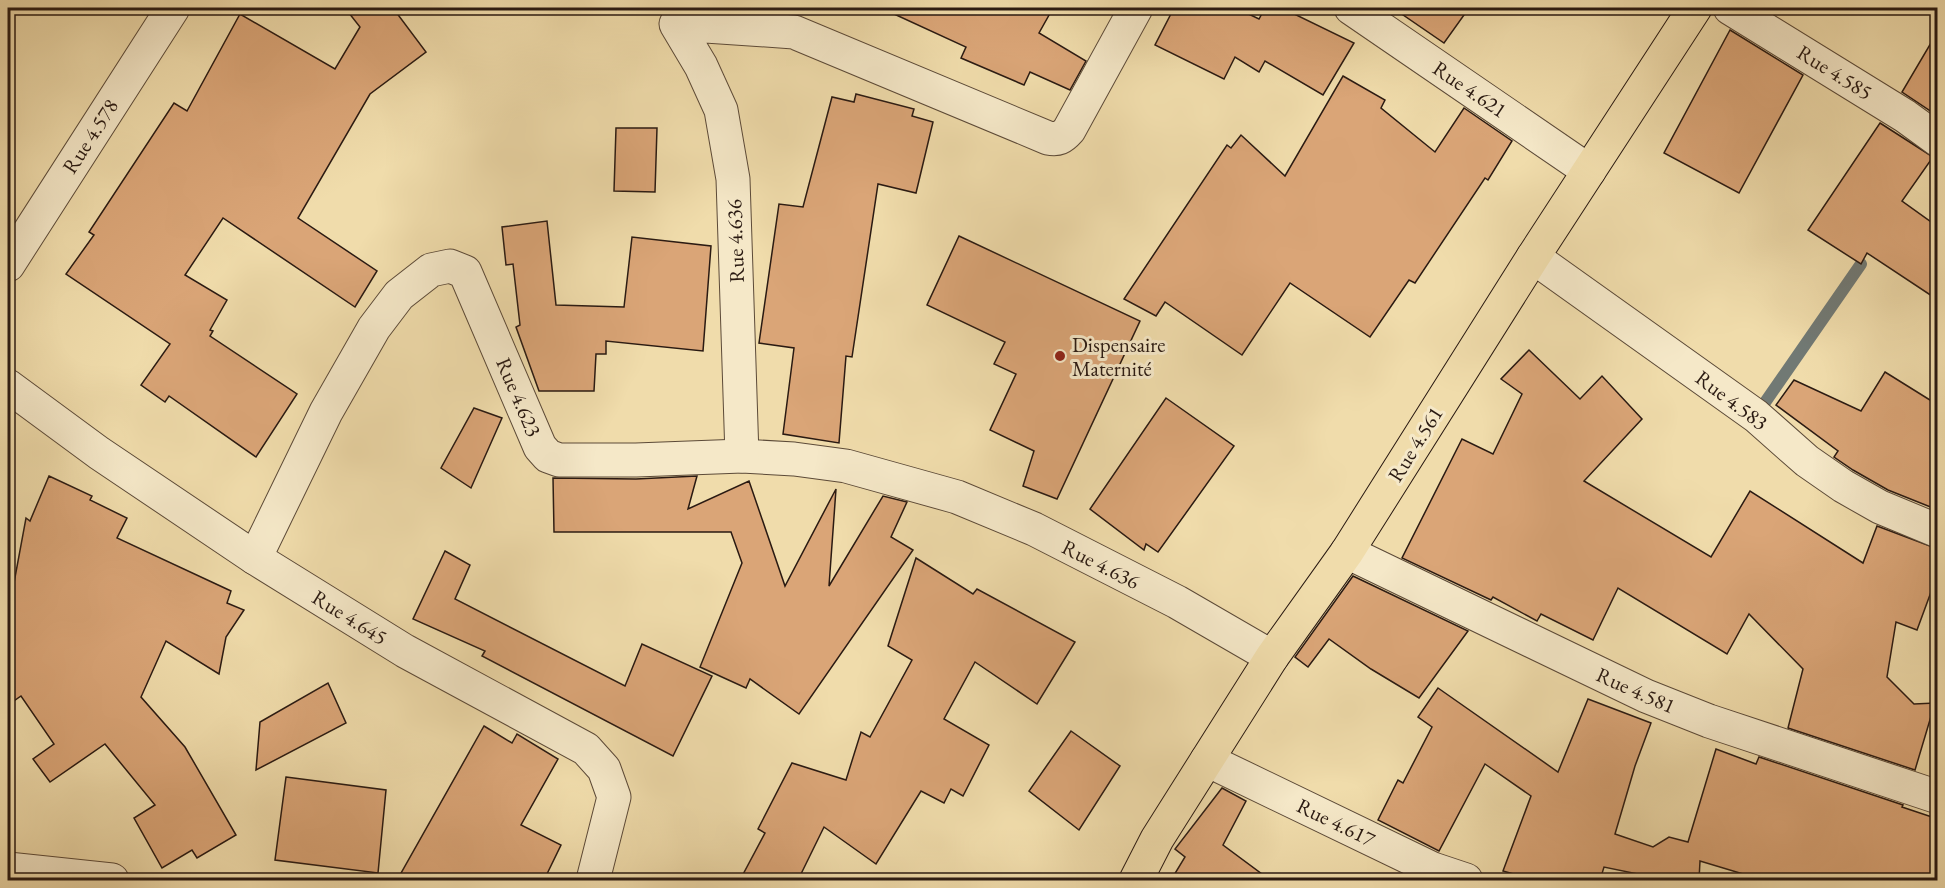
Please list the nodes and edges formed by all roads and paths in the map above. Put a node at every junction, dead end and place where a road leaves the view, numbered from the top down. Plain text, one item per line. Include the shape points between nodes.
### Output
1 (173, 8) edge
2 (1136, 8) edge
3 (1351, 8) edge
4 (1695, 8) edge
5 (1730, 8) edge
6 (667, 16) edge
7 (1938, 140) edge
8 (1589, 171) junction
9 (1533, 257) junction
10 (8, 265) edge
11 (8, 386) edge
12 (742, 456) junction
13 (1938, 531) edge
14 (1347, 552) junction
15 (255, 558) junction
16 (1272, 657) junction
17 (1207, 760) junction
18 (1938, 797) edge
19 (8, 869) edge
20 (61, 878) edge
21 (112, 880) edge
22 (593, 880) edge
23 (1136, 880) edge
24 (1466, 880) edge

1 - 10 street, Rue 4.578
2 - 6 street, Rue 4.636 via 1069,130 1056,140 794,32
3 - 8 street, Rue 4.621
4 - 8 main road, Rue 4.561
5 - 7 street, Rue 4.585
6 - 12 street, Rue 4.636 via 701,66 721,110 733,179
8 - 9 main road, Rue 4.561
9 - 13 street, Rue 4.583 via 1756,416 1843,486 1880,507
9 - 14 main road, Rue 4.561
11 - 15 street, Rue 4.645
12 - 15 street, Rue 4.623 via 581,460 548,456 540,447 465,273 450,266 431,270 399,295 374,328 326,412
12 - 16 street, Rue 4.636 via 846,466 957,497 1044,535 1176,602
14 - 16 main road, Rue 4.561
14 - 18 street, Rue 4.581 via 1708,722
15 - 22 street, Rue 4.645 via 405,651 585,749 604,769 614,796
16 - 17 main road, Rue 4.561
17 - 23 main road, Rue 4.561
17 - 24 street, Rue 4.617
19 - 20 street
20 - 21 street

